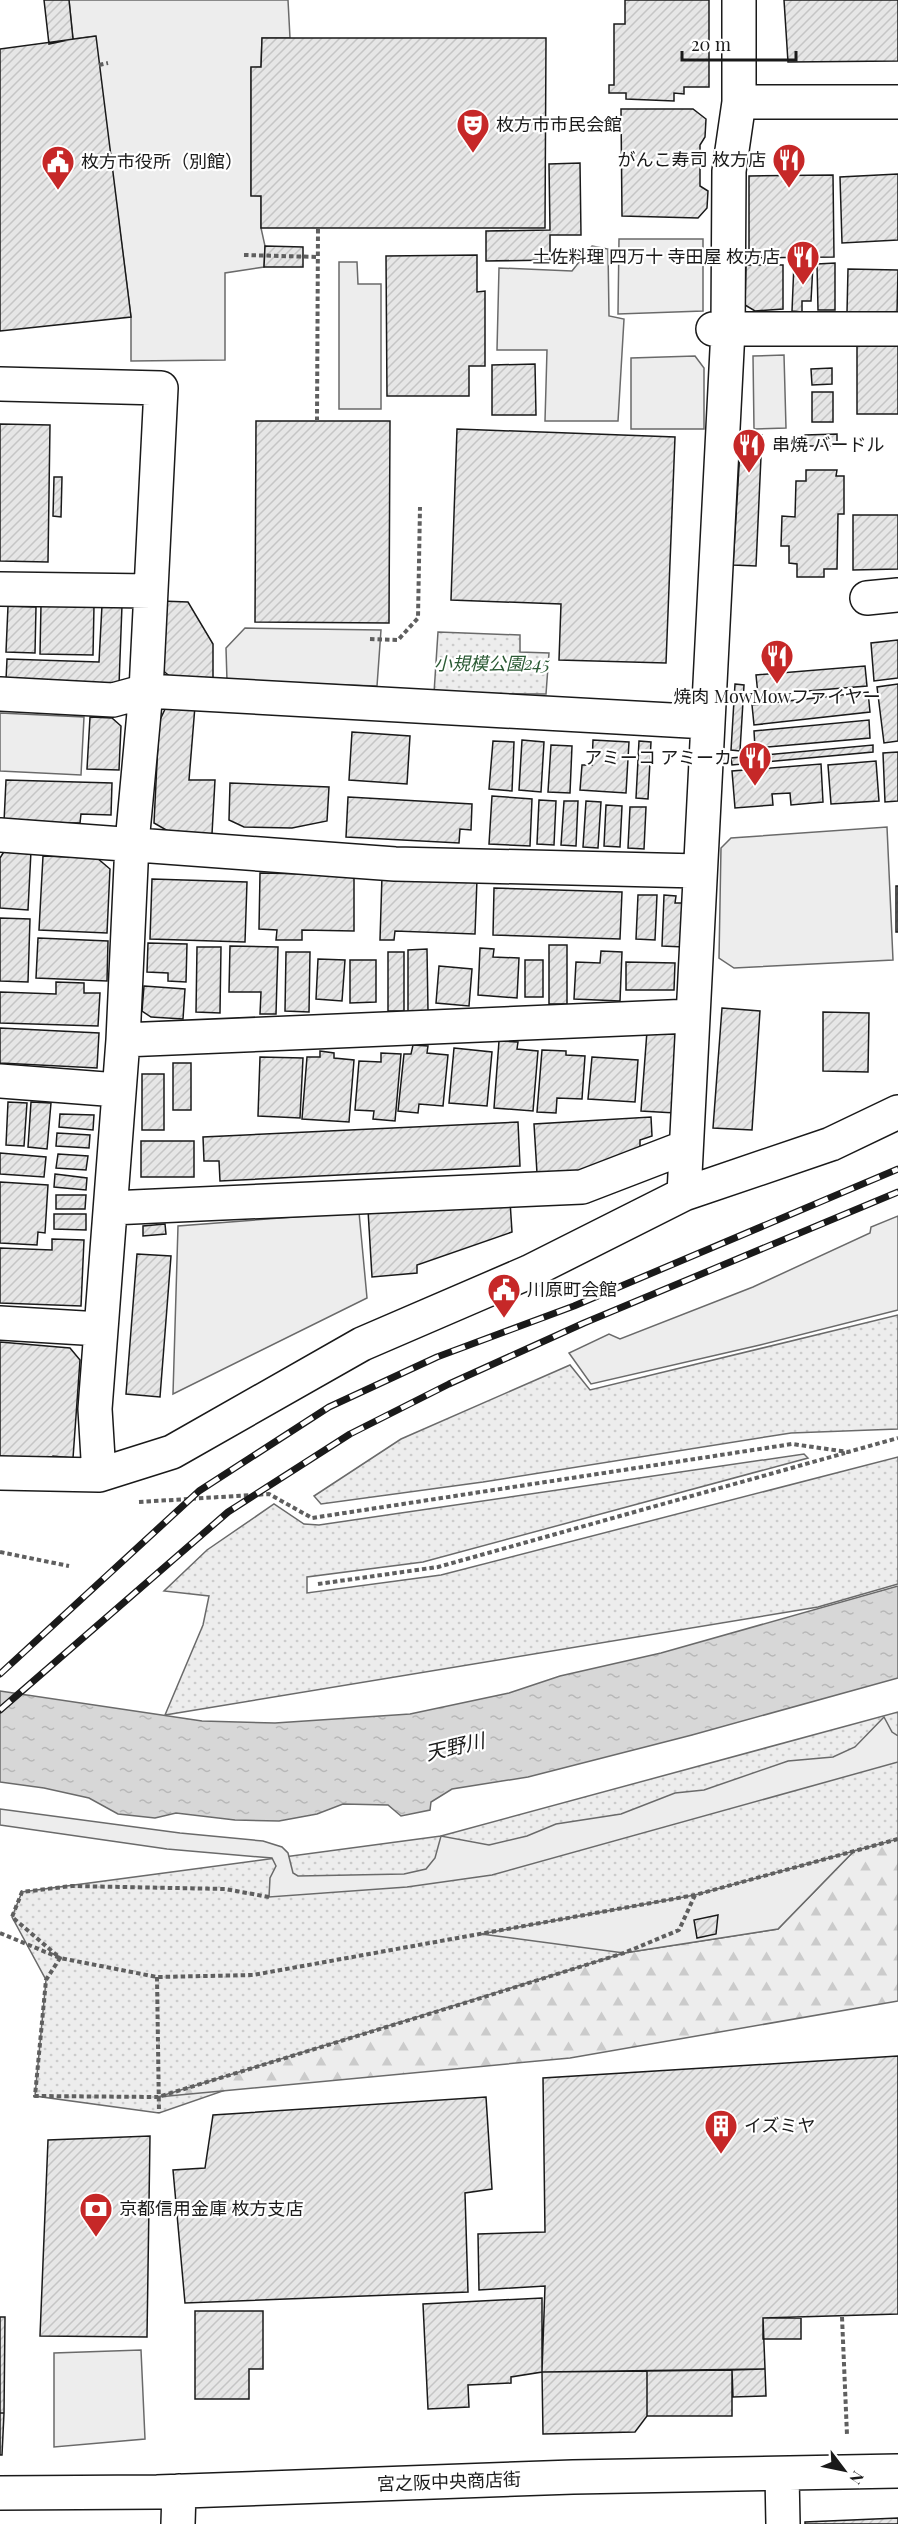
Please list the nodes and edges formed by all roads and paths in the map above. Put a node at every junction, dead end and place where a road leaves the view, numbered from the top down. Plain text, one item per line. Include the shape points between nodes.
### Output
1 (739, 0) edge
2 (108, 63) dead end
3 (99, 65) dead end
4 (739, 102) junction
5 (898, 102) edge
6 (318, 228) dead end
7 (244, 255) dead end
8 (318, 257) junction
9 (898, 329) edge
10 (720, 330) junction
11 (0, 384) edge
12 (317, 421) dead end
13 (420, 507) dead end
14 (0, 589) edge
15 (151, 591) junction
16 (370, 639) dead end
17 (147, 691) junction
18 (0, 694) edge
19 (707, 722) junction
20 (0, 835) edge
21 (132, 843) junction
22 (699, 871) junction
23 (692, 1016) junction
24 (123, 1040) junction
25 (0, 1081) edge
26 (118, 1090) junction
27 (898, 1112) edge
28 (686, 1147) junction
29 (684, 1194) junction
30 (111, 1209) junction
31 (0, 1323) edge
32 (100, 1329) junction
33 (898, 1438) edge
34 (848, 1452) junction
35 (0, 1473) edge
36 (99, 1475) junction
37 (136, 1502) dead end
38 (0, 1552) edge
39 (69, 1566) dead end
40 (318, 1584) dead end
41 (898, 1839) edge
42 (695, 1895) junction
43 (269, 1897) dead end
44 (0, 1933) edge
45 (60, 1958) junction
46 (156, 1977) junction
47 (158, 2097) junction
48 (159, 2113) dead end
49 (842, 2317) dead end
50 (848, 2436) dead end
51 (898, 2471) edge
52 (782, 2474) junction
53 (179, 2491) junction
54 (0, 2493) edge
55 (178, 2524) edge
56 (783, 2524) edge

1 - 4 street
2 - 3 path
4 - 5 street
4 - 10 street via 729,171
6 - 8 path
7 - 8 path
8 - 12 path
9 - 10 street
10 - 19 street
11 - 15 street via 161,374
13 - 16 path via 417,618 398,640
14 - 15 street
15 - 17 street
17 - 18 street via 113,700
17 - 19 street
17 - 21 street
19 - 22 street
20 - 21 street
21 - 22 street via 395,864
21 - 24 street
22 - 23 street
23 - 24 street
23 - 28 street
24 - 26 street
25 - 26 street
26 - 30 street
27 - 29 street via 831,1144
28 - 29 street
28 - 30 street via 582,1187
29 - 36 street via 529,1272 362,1344 172,1452
30 - 32 street
31 - 32 street
32 - 36 street via 94,1409
33 - 34 path
34 - 37 path via 792,1444 312,1518 269,1494
34 - 40 path via 438,1567
35 - 36 street
38 - 39 path
41 - 42 path
42 - 46 path via 253,1975
42 - 47 path via 679,1930 624,1953
43 - 45 path via 225,1889 72,1886 22,1892 12,1917
44 - 45 path
45 - 46 path
45 - 47 path via 46,1980 35,2096
46 - 47 path
47 - 48 path
49 - 50 path
51 - 52 street, 宮之阪中央商店街
52 - 53 street, 宮之阪中央商店街
52 - 56 street
53 - 54 street, 宮之阪中央商店街
53 - 55 street

